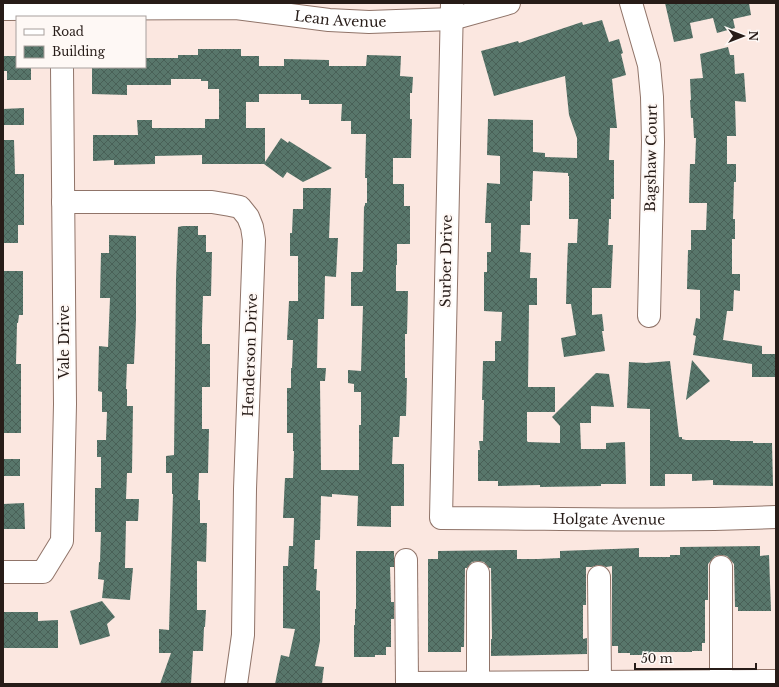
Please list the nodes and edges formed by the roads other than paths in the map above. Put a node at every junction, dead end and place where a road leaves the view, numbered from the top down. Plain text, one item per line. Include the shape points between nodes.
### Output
1 (509, 3) edge
2 (631, 3) edge
3 (236, 5) edge
4 (3, 9) edge
5 (452, 11) edge
6 (61, 13) edge
7 (62, 68) edge
8 (63, 202) junction
9 (648, 316) dead end
10 (776, 517) edge
11 (441, 518) joint
12 (406, 560) dead end
13 (721, 567) dead end
14 (3, 572) edge
15 (478, 573) dead end
16 (599, 577) dead end
17 (722, 681) junction
18 (600, 682) junction
19 (766, 682) edge
20 (478, 683) junction
21 (542, 683) edge
22 (671, 683) edge
23 (236, 684) edge
24 (407, 684) edge

1 - 5 street, Lean Avenue
2 - 9 street, Bagshaw Court via 648,66 652,97
3 - 5 street, Lean Avenue via 328,20 369,22
3 - 6 street, Lean Avenue
4 - 6 street, Lean Avenue
5 - 11 street, Surber Drive
7 - 8 street, Vale Drive
8 - 14 street, Vale Drive via 65,404 62,541 43,572
8 - 23 street, Henderson Drive via 212,202 240,207 252,227 254,240 245,482 243,635
10 - 11 street, Holgate Avenue via 714,520
12 - 24 street
13 - 17 street
15 - 20 street
16 - 18 street
17 - 19 street
17 - 22 street
18 - 21 street
18 - 22 street
20 - 21 street
20 - 24 street

